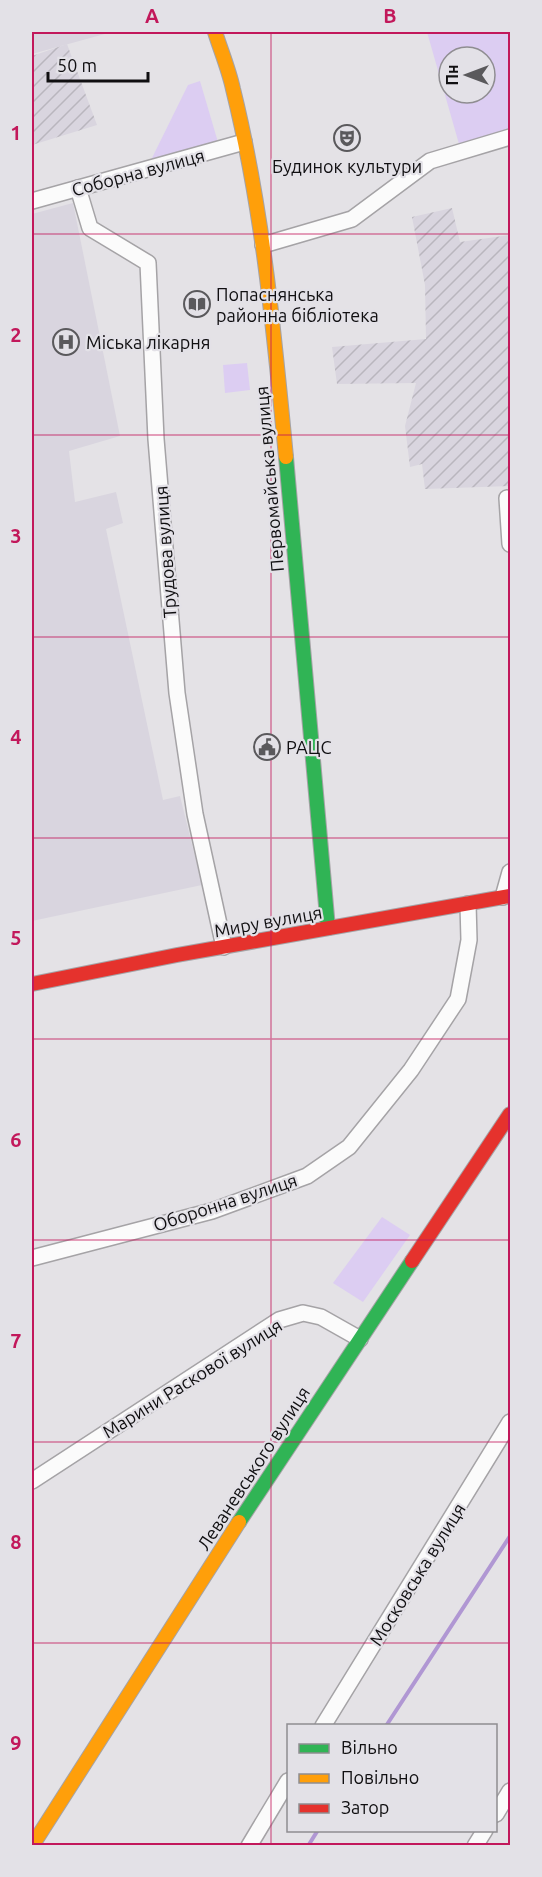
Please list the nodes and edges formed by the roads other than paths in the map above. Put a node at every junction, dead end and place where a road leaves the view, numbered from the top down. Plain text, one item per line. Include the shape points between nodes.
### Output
1 (215, 32) edge
2 (510, 137) edge
3 (244, 142) junction
4 (78, 188) junction
5 (32, 201) edge
6 (263, 245) junction
7 (507, 498) dead end
8 (510, 544) edge
9 (510, 872) edge
10 (507, 897) edge
11 (468, 904) junction
12 (328, 928) junction
13 (224, 947) junction
14 (32, 984) edge
15 (510, 1114) edge
16 (32, 1258) edge
17 (360, 1339) junction
18 (510, 1422) edge
19 (32, 1481) edge
20 (324, 1724) edge
21 (287, 1783) edge
22 (510, 1791) edge
23 (497, 1811) edge
24 (484, 1832) edge
25 (32, 1845) edge
26 (249, 1845) edge
27 (475, 1845) edge

1 - 3 street, Первомайська вулиця via 233,87
2 - 6 street via 430,162 352,219
3 - 4 street, Соборна вулиця
3 - 6 street, Первомайська вулиця
4 - 5 street, Соборна вулиця
4 - 13 street, Трудова вулиця via 90,228 148,263 156,439 177,693 195,814
6 - 12 street, Первомайська вулиця
7 - 8 street
9 - 10 street
10 - 11 street, Миру вулиця
11 - 12 street, Миру вулиця
11 - 16 street, Оборонна вулиця via 469,940 458,999 411,1070 349,1147 307,1176 212,1211
12 - 13 street, Миру вулиця
13 - 14 street, Миру вулиця
15 - 17 street, Леваневського вулиця
17 - 19 street, Марини Раскової вулиця via 321,1317 303,1313 279,1320
17 - 25 street, Леваневського вулиця
18 - 20 street, Московська вулиця
21 - 26 street
22 - 23 street
24 - 27 street

